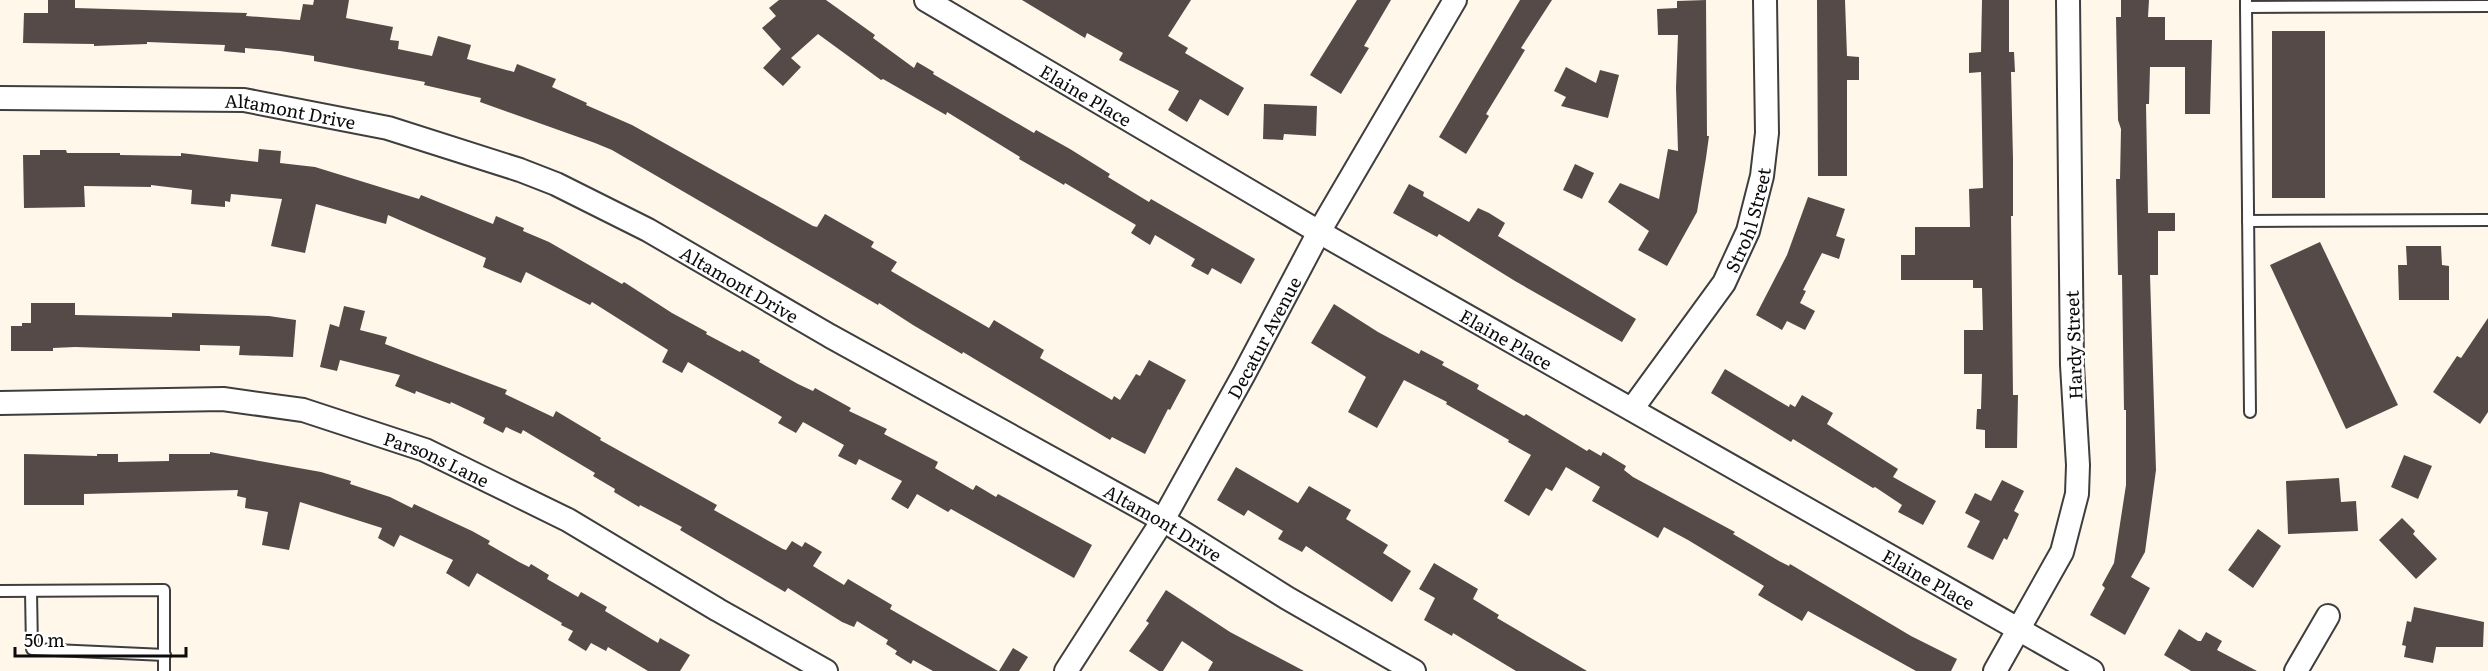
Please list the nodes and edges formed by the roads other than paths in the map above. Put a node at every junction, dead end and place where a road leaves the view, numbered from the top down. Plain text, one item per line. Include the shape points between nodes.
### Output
1 (926, 0) edge
2 (1455, 0) edge
3 (1765, 0) edge
4 (2068, 0) edge
5 (2246, 3) edge
6 (2488, 6) edge
7 (0, 98) edge
8 (2488, 220) edge
9 (2248, 221) junction
10 (1319, 232) junction
11 (0, 403) edge
12 (1632, 410) junction
13 (2250, 412) dead end
14 (1162, 520) junction
15 (0, 591) edge
16 (31, 591) junction
17 (2328, 616) dead end
18 (2020, 629) junction
19 (165, 655) junction
20 (164, 671) edge
21 (826, 671) edge
22 (1066, 671) edge
23 (1414, 671) edge
24 (1995, 671) edge
25 (2092, 671) edge
26 (2296, 671) edge

1 - 10 street, Elaine Place
2 - 10 street, Decatur Avenue
3 - 12 street, Strohl Street via 1767,133 1762,176 1748,231 1724,283
4 - 18 street, Hardy Street via 2077,494 2062,552
5 - 6 lane
5 - 9 lane
7 - 14 street, Altamont Drive via 244,100 388,128 520,170 648,230
8 - 9 lane
9 - 13 lane
10 - 12 street, Elaine Place
10 - 14 street, Decatur Avenue
11 - 21 street, Parsons Lane via 223,399 303,410 325,417 425,450 568,520
12 - 18 street, Elaine Place
14 - 22 street, Decatur Avenue
14 - 23 street, Altamont Drive
15 - 16 lane
16 - 19 lane via 32,649
16 - 19 lane via 164,590
17 - 26 street
18 - 24 street, Hardy Street
18 - 25 street, Elaine Place
19 - 20 lane

